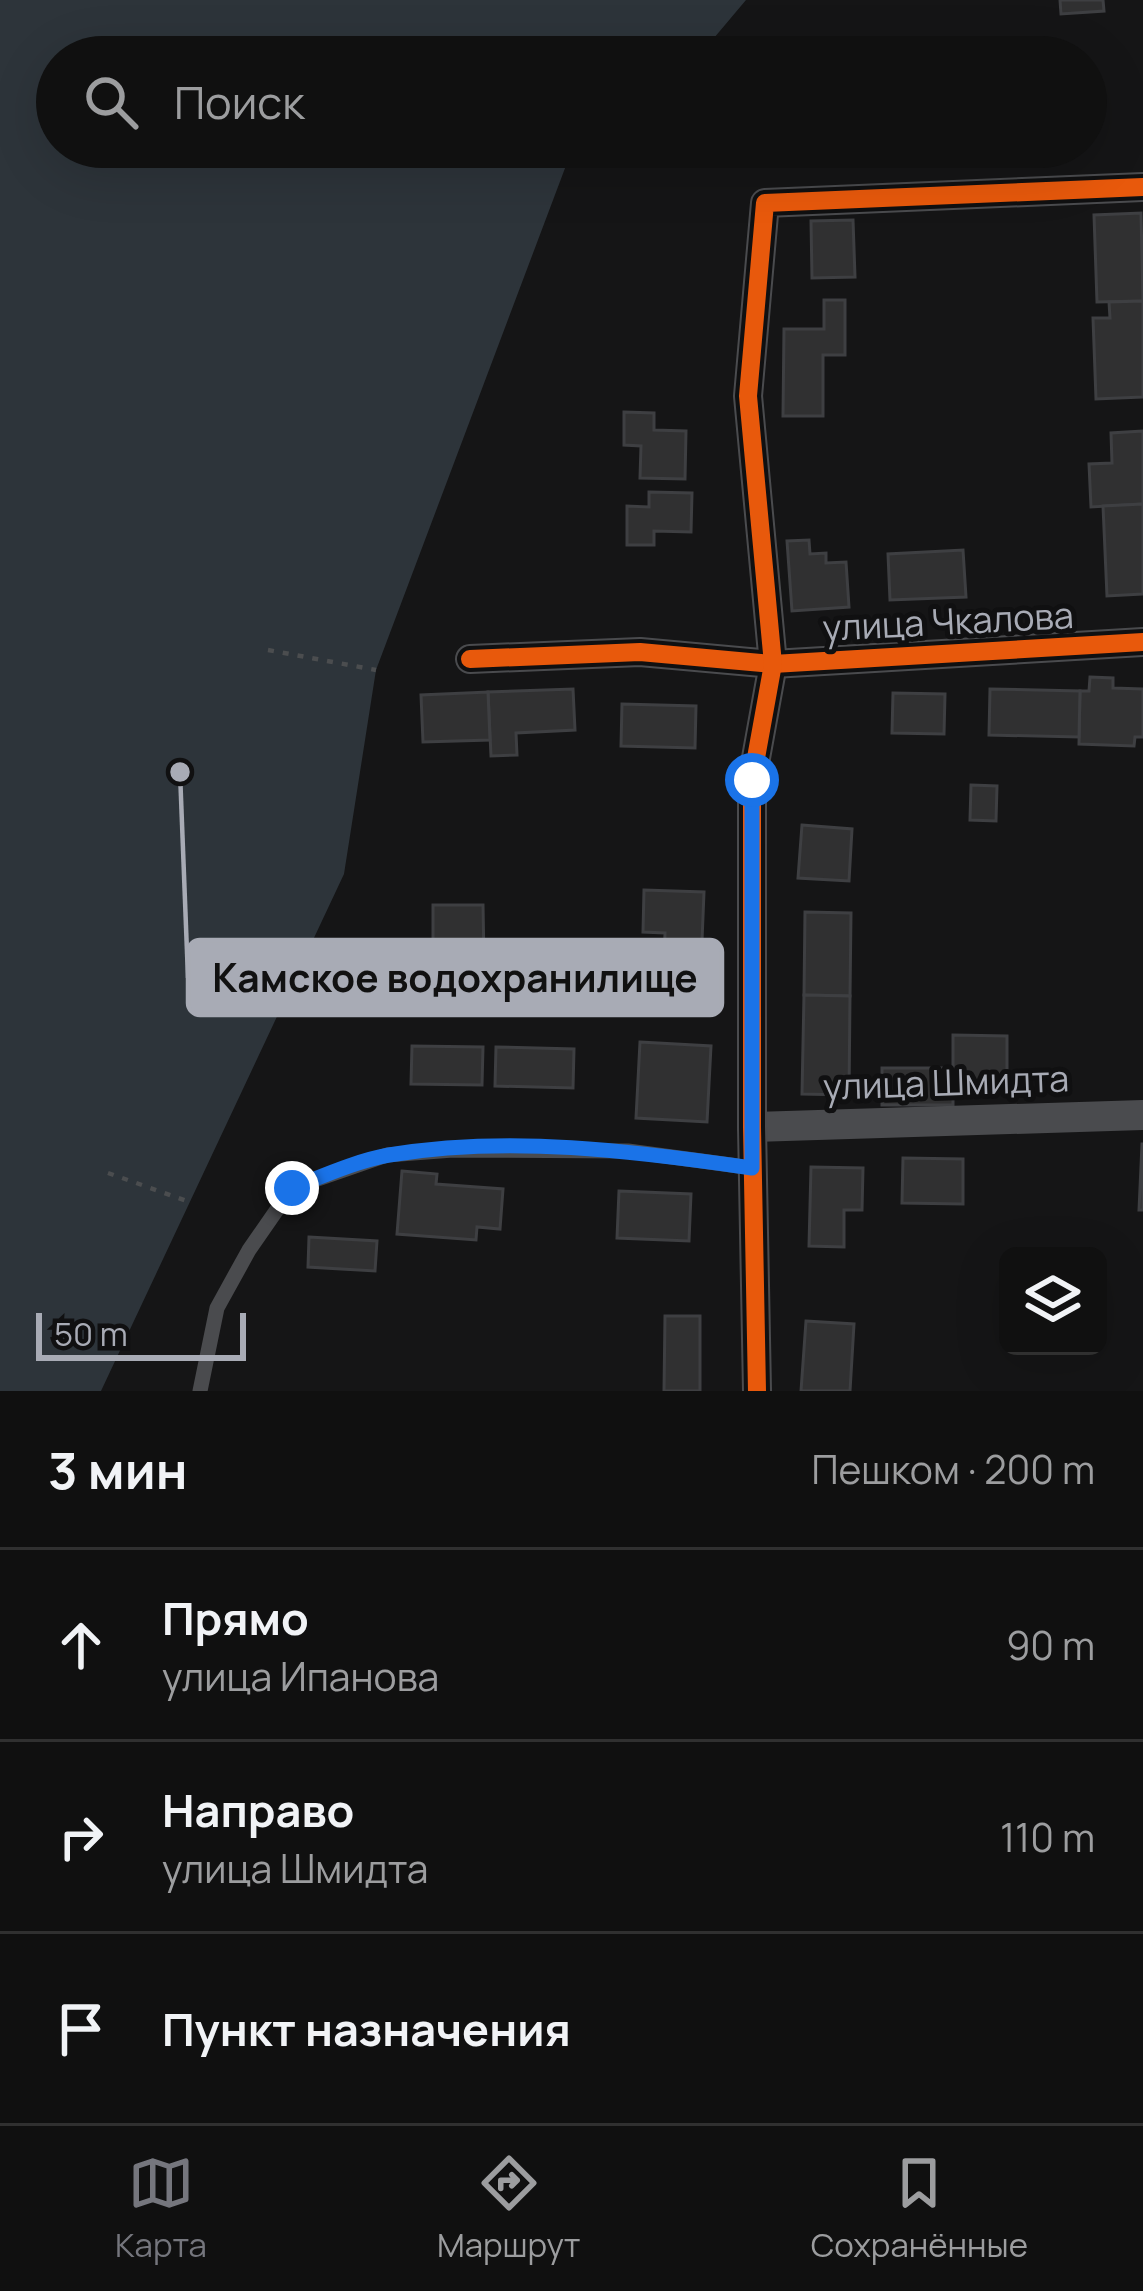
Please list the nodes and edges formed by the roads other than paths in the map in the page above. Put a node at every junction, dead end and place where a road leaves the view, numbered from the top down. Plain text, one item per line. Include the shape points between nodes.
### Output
1 (1143, 188) edge
2 (1143, 642) edge
3 (470, 659) dead end
4 (773, 664) junction
5 (1143, 1115) edge
6 (752, 1127) junction
7 (752, 1168) junction
8 (200, 1391) edge
9 (757, 1391) edge

1 - 4 street via 764,202 748,396
2 - 4 street, улица Чкалова
3 - 4 street, улица Чкалова via 640,652
4 - 6 street via 752,780
5 - 6 street, улица Шмидта
6 - 7 street
7 - 8 lane via 628,1150 453,1150 387,1155 292,1188 217,1307
7 - 9 street

